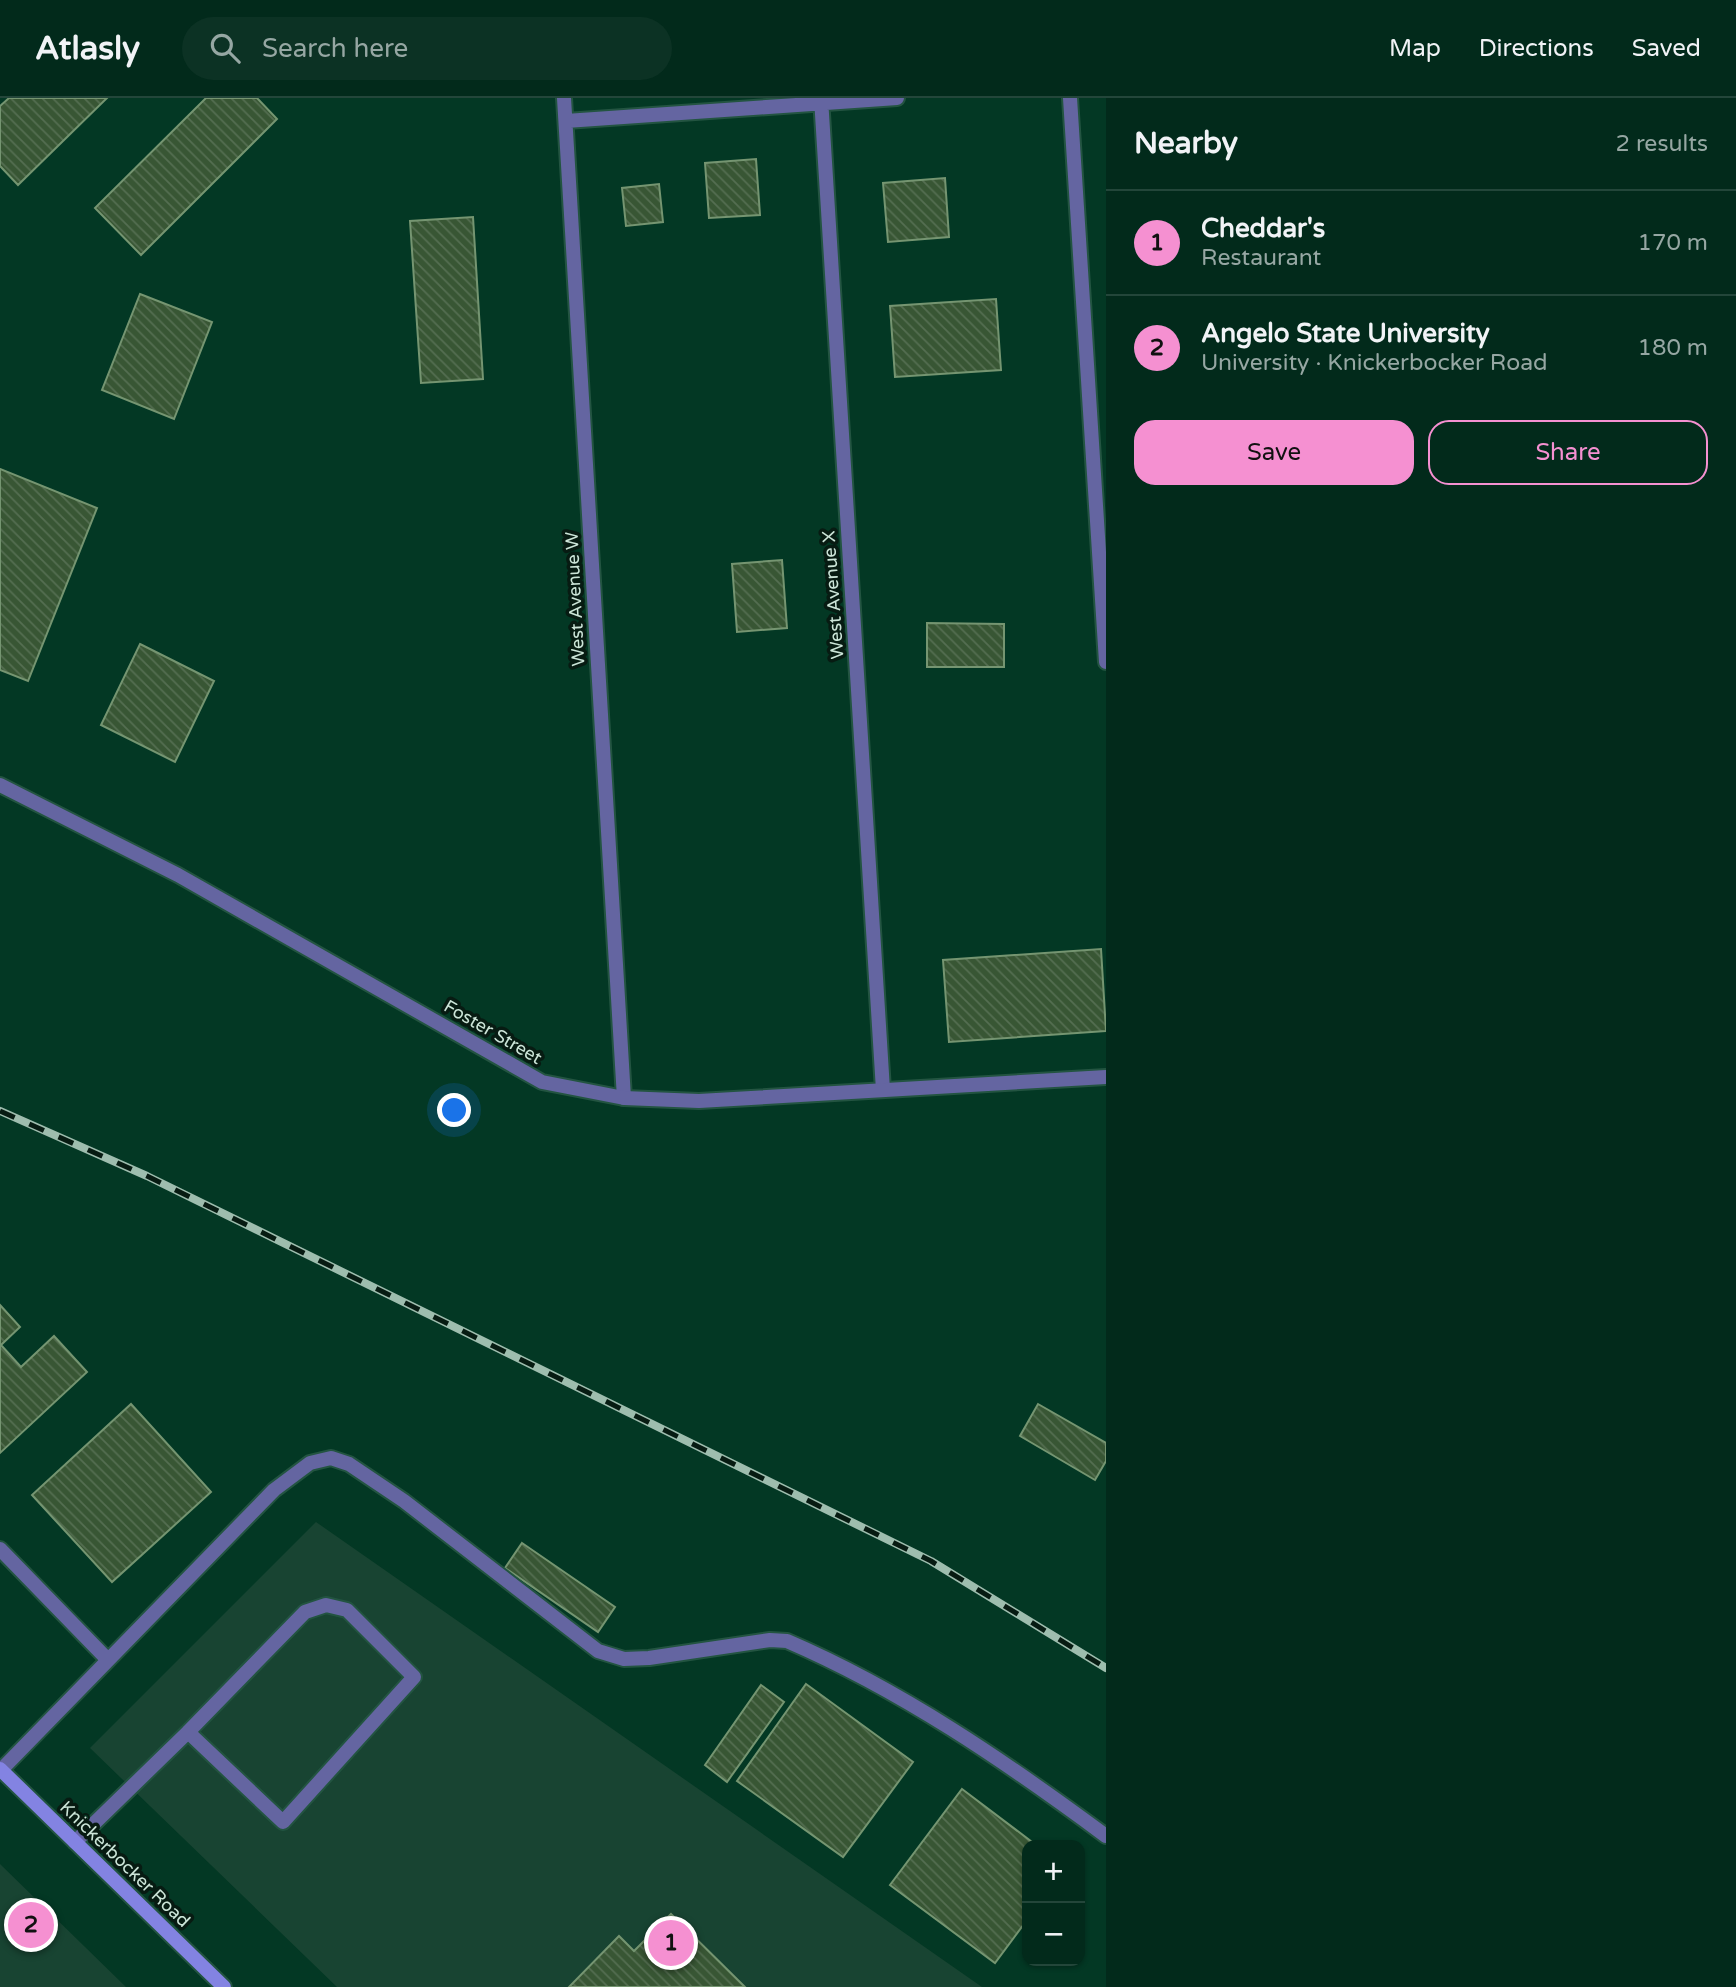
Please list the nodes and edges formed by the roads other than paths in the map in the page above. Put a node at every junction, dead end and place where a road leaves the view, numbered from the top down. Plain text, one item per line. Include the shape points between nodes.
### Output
1 (564, 98) edge
2 (897, 98) edge
3 (1070, 98) edge
4 (821, 101) edge
5 (566, 121) junction
6 (1106, 662) edge
7 (0, 785) edge
8 (1106, 1077) edge
9 (883, 1090) junction
10 (624, 1098) junction
11 (0, 1549) edge
12 (108, 1660) junction
13 (188, 1732) junction
14 (1, 1770) edge
15 (1106, 1836) edge
16 (75, 1842) junction
17 (224, 1987) edge

1 - 5 street, West Avenue W
2 - 4 street
3 - 6 street
4 - 5 street
4 - 9 street, West Avenue X
5 - 10 street, West Avenue W
7 - 10 street, Foster Street via 178,875 542,1082
8 - 9 street, Foster Street
9 - 10 street, Foster Street via 699,1101
11 - 12 street
12 - 14 street
12 - 15 street via 274,1490 310,1463 331,1458 349,1464 404,1501 598,1651 624,1659 649,1658 787,1641 897,1695
13 - 13 street via 282,1822 414,1677 347,1610 326,1605 305,1612
13 - 16 street
14 - 16 main road, Knickerbocker Road
16 - 17 main road, Knickerbocker Road

